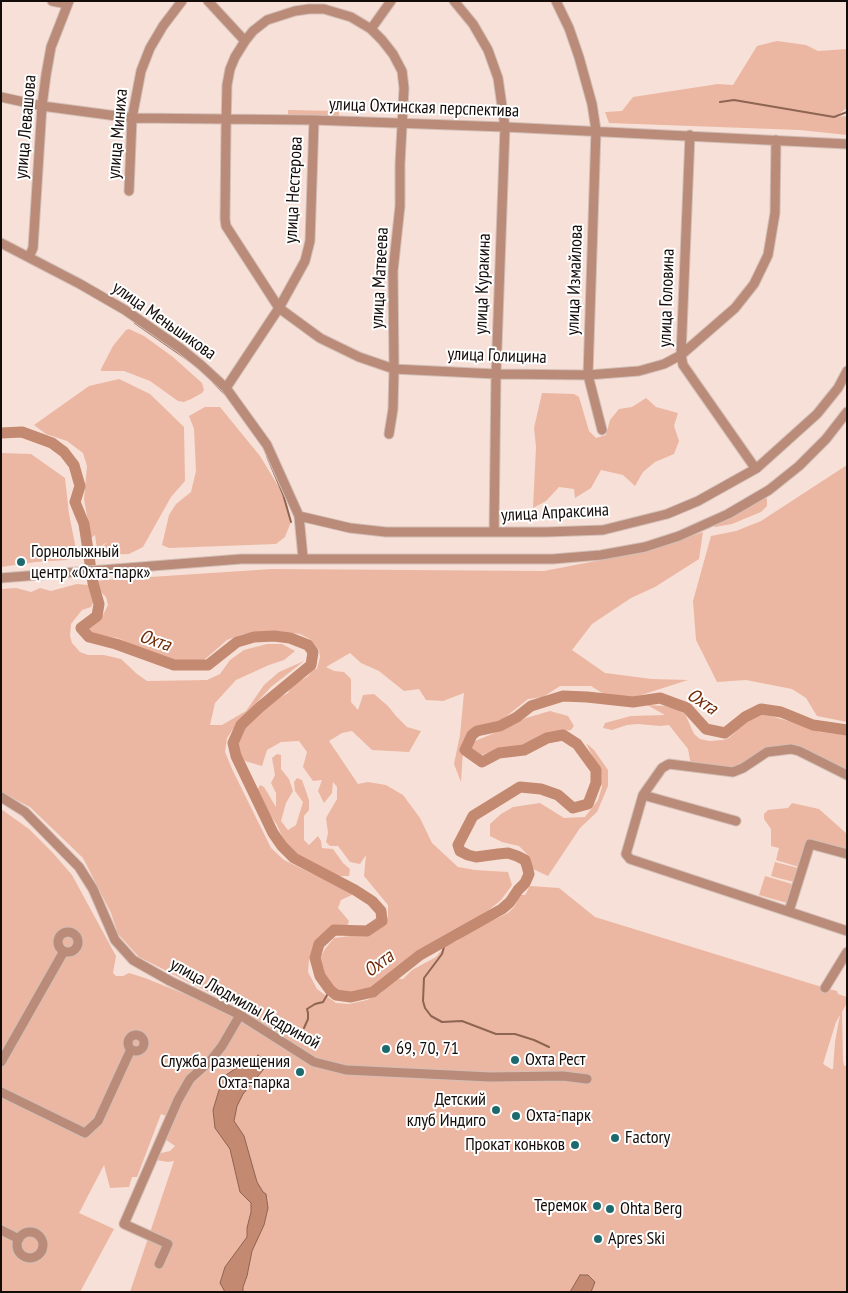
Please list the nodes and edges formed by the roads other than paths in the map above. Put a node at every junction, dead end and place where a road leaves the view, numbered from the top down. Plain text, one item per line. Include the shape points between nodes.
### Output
1 (52, 1) edge
2 (182, 1) edge
3 (208, 1) edge
4 (391, 1) edge
5 (454, 1) edge
6 (556, 1) edge
7 (68, 3) edge
8 (371, 29) junction
9 (245, 41) junction
10 (1, 97) edge
11 (42, 106) junction
12 (132, 118) junction
13 (227, 119) junction
14 (314, 120) junction
15 (402, 124) junction
16 (505, 126) junction
17 (596, 130) junction
18 (690, 135) junction
19 (776, 140) junction
20 (847, 144) edge
21 (128, 191) dead end
22 (1, 243) edge
23 (29, 257) junction
24 (279, 308) junction
25 (681, 355) junction
26 (394, 369) junction
27 (847, 371) edge
28 (496, 374) junction
29 (588, 375) junction
30 (226, 388) junction
31 (847, 412) edge
32 (602, 430) dead end
33 (389, 434) dead end
34 (757, 468) junction
35 (299, 516) junction
36 (494, 532) junction
37 (303, 558) junction
38 (1, 578) edge
39 (847, 776) edge
40 (643, 795) junction
41 (1, 796) edge
42 (736, 821) dead end
43 (847, 854) edge
44 (789, 911) junction
45 (847, 931) edge
46 (64, 951) dead end
47 (847, 952) edge
48 (825, 988) dead end
49 (240, 1015) junction
50 (131, 1049) dead end
51 (1, 1062) edge
52 (587, 1079) dead end
53 (1, 1092) edge
54 (1, 1230) edge
55 (18, 1239) dead end
56 (159, 1264) dead end

1 - 7 street
2 - 12 street, улица Миниха via 150,48
3 - 9 street
4 - 8 street
5 - 16 street via 474,24 488,50 498,78
6 - 17 street via 579,56
7 - 11 street, улица Левашова via 51,47
8 - 9 street, улица Голицина via 351,17 324,9 294,10 267,20
8 - 15 street, улица Матвеева via 393,54 402,71
9 - 13 street, улица Голицина via 230,70
10 - 11 street, улица Охтинская перспектива
11 - 12 street, улица Охтинская перспектива
11 - 23 street, улица Левашова via 33,248
12 - 13 street, улица Охтинская перспектива
12 - 21 street, улица Миниха
13 - 14 street, улица Охтинская перспектива
13 - 24 street, улица Голицина via 226,226
14 - 15 street, улица Охтинская перспектива
14 - 24 street, улица Нестерова via 310,241 305,261
15 - 16 street, улица Охтинская перспектива
15 - 26 street, улица Матвеева via 393,289
16 - 17 street, улица Охтинская перспектива
16 - 28 street, улица Куракина
17 - 18 street, улица Охтинская перспектива
17 - 29 street, улица Измайлова
18 - 19 street, улица Охтинская перспектива
18 - 25 street, улица Головина
19 - 20 street, улица Охтинская перспектива
19 - 25 street, улица Голицина via 776,213 768,255 754,284 736,308
22 - 23 street, улица Меньшикова
23 - 30 street, улица Меньшикова via 125,310 180,348
24 - 26 street, улица Голицина via 320,338 359,358
24 - 30 street, улица Нестерова
25 - 29 street, улица Голицина via 639,371
25 - 34 street, улица Головина via 683,366
26 - 28 street, улица Голицина
26 - 33 street, улица Матвеева
27 - 34 street, улица Апраксина via 817,414
28 - 29 street, улица Голицина
28 - 36 street, улица Куракина
29 - 32 street, улица Измайлова
30 - 35 street, улица Меньшикова via 267,445
31 - 37 street via 799,466 769,490 728,514 679,536 644,547 553,559
34 - 36 street, улица Апраксина via 667,514 629,524 574,532
35 - 36 street, улица Апраксина via 350,528 386,532
35 - 37 street, улица Меньшикова
37 - 38 street via 241,559
39 - 40 street via 799,751 783,749 766,752 733,772 669,764 662,768
40 - 42 street
40 - 44 street via 626,854 630,859
41 - 49 street, улица Людмилы Кедриной via 26,812 78,867 93,889 114,940 133,960
43 - 44 street via 810,844
44 - 45 street
46 - 51 street
47 - 48 street
49 - 52 street, улица Людмилы Кедриной via 314,1062 342,1069
49 - 56 street via 222,1046 190,1079 178,1100 124,1224 168,1244
50 - 53 street via 98,1121 85,1134
54 - 55 street

